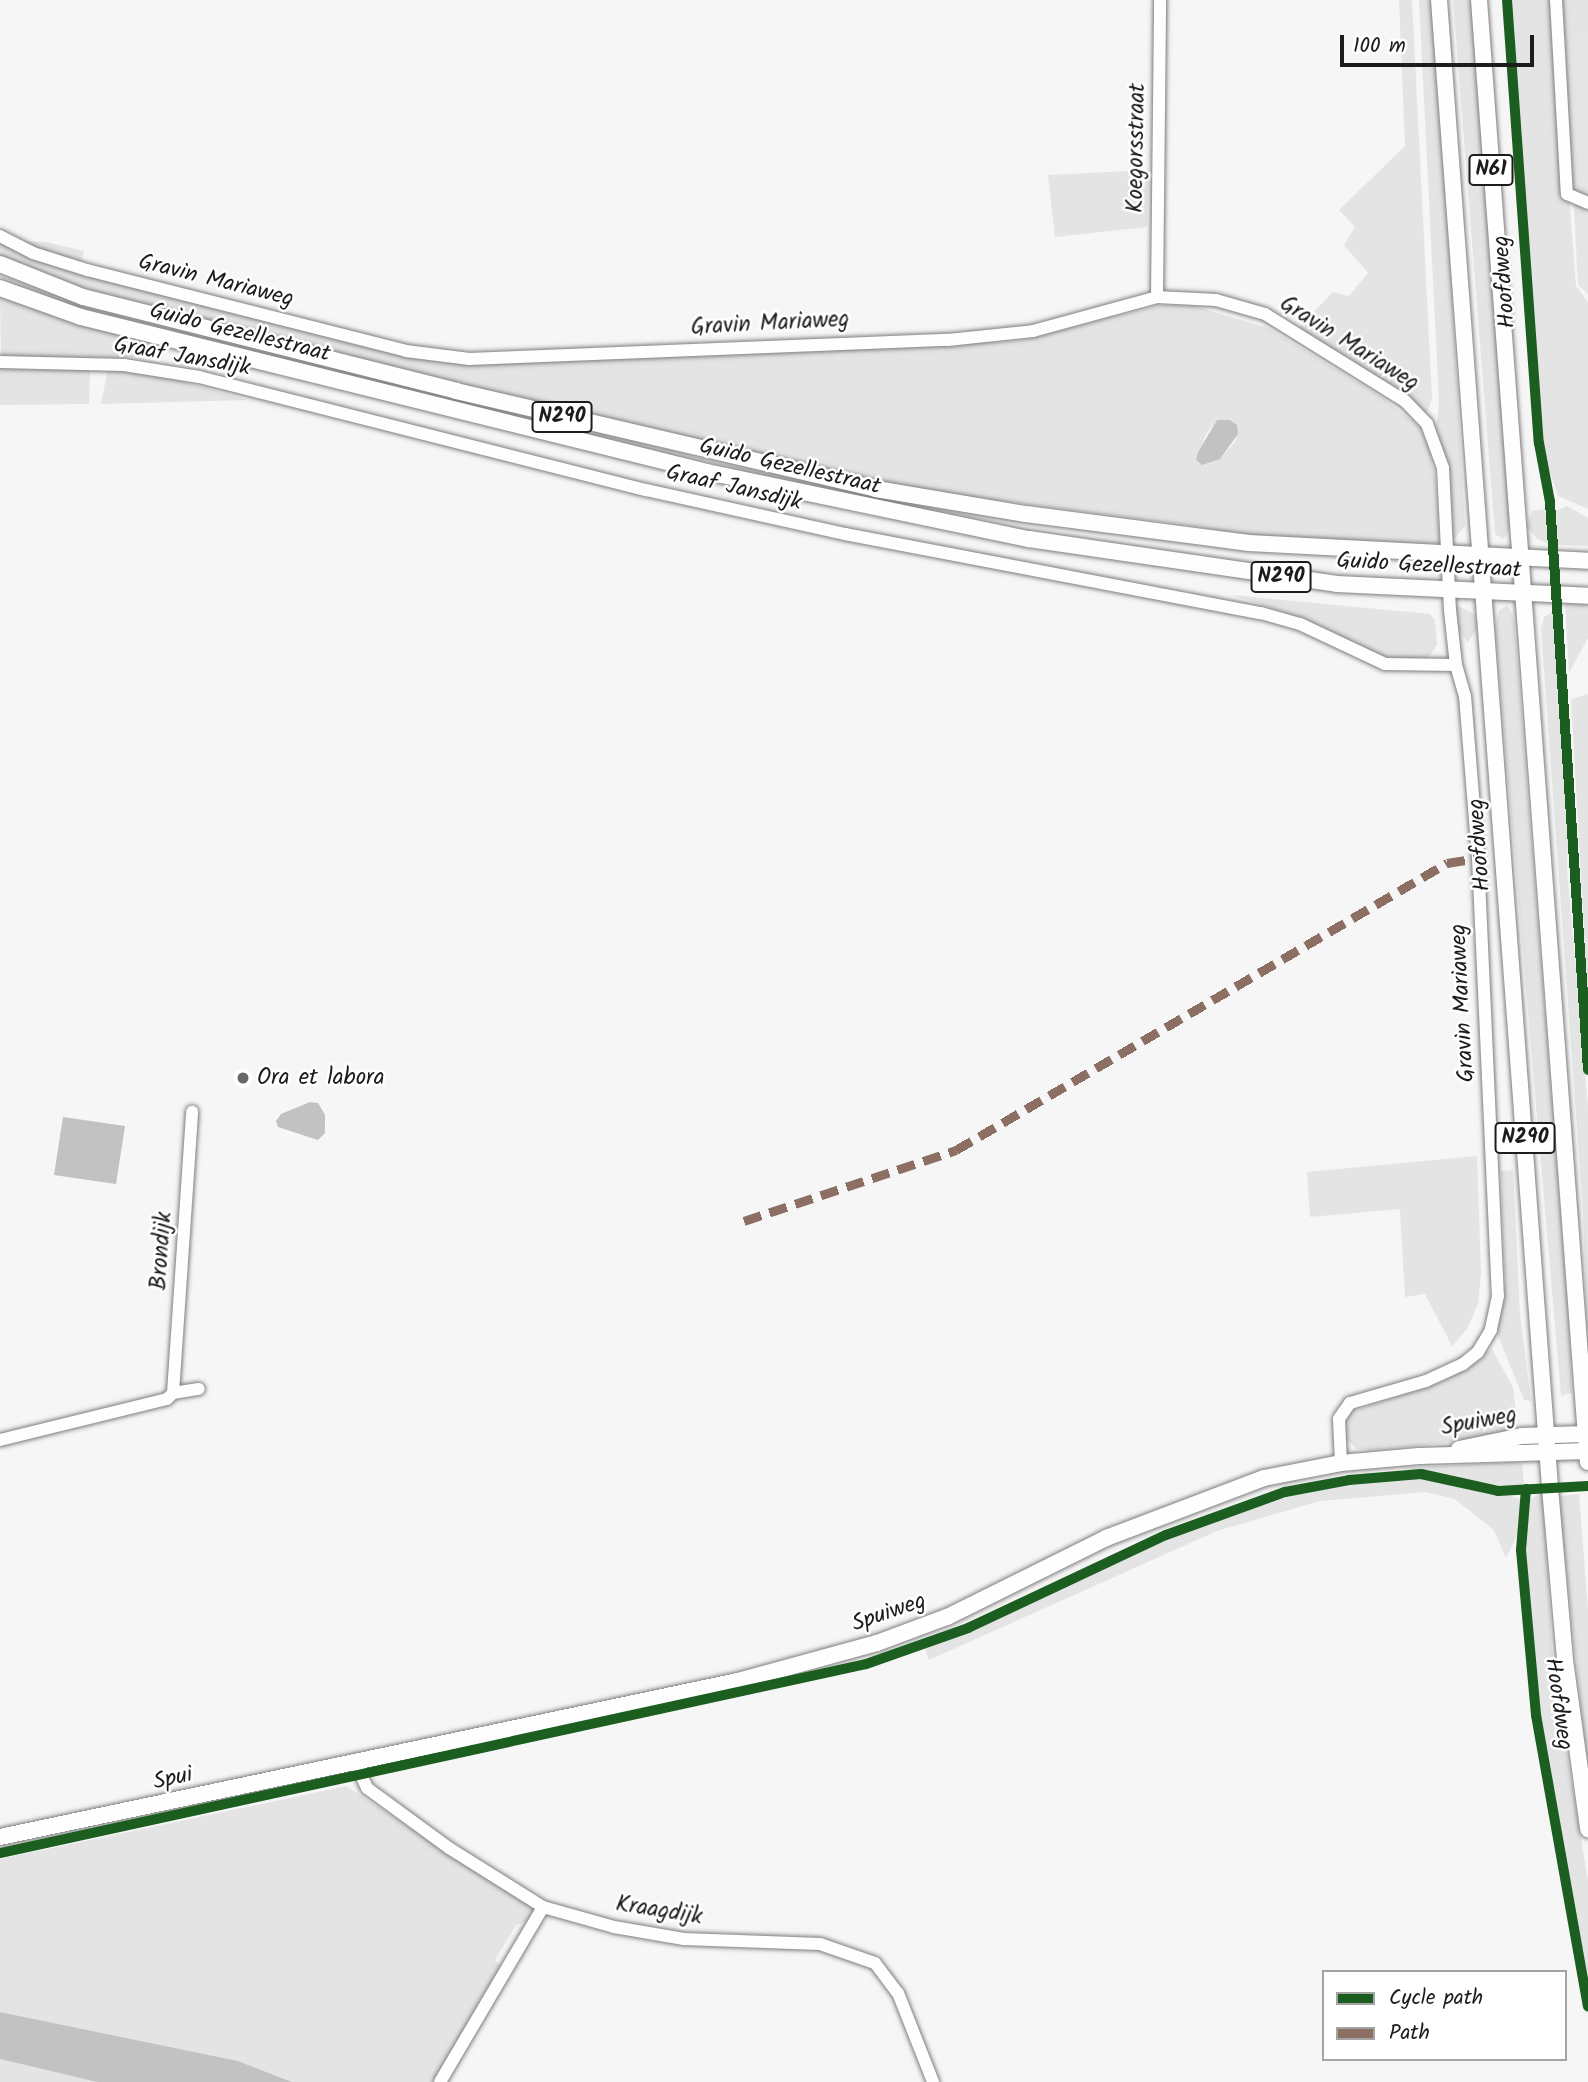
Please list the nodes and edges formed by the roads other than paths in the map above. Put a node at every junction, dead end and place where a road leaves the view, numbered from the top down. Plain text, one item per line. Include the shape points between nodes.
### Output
1 (1160, 0) edge
2 (1440, 0) edge
3 (1479, 0) edge
4 (1556, 0) edge
5 (1588, 203) edge
6 (0, 236) edge
7 (0, 264) edge
8 (0, 288) edge
9 (1157, 297) junction
10 (0, 362) edge
11 (1446, 555) junction
12 (1482, 557) junction
13 (1522, 558) junction
14 (1588, 561) edge
15 (1449, 590) junction
16 (1484, 593) junction
17 (1524, 595) junction
18 (1588, 596) edge
19 (1456, 665) junction
20 (192, 1112) dead end
21 (199, 1389) dead end
22 (173, 1393) junction
23 (1586, 1413) edge
24 (1546, 1436) junction
25 (0, 1440) edge
26 (1587, 1446) edge
27 (1548, 1453) junction
28 (1419, 1456) junction
29 (1341, 1463) junction
30 (355, 1762) junction
31 (1588, 1829) edge
32 (0, 1837) edge
33 (543, 1907) junction
34 (440, 2082) edge
35 (933, 2082) edge

1 - 9 street, Koegorsstraat
2 - 12 main road, Hoofdweg / N61
3 - 13 main road, Hoofdweg / N61
4 - 5 street via 1567,194
6 - 9 street, Gravin Mariaweg via 33,253 87,270 406,351 468,359 948,340 1033,331
7 - 11 main road, Guido Gezellestraat / N290 via 96,300 456,391 864,486 1026,514 1249,543
8 - 15 main road, Guido Gezellestraat / N290 via 81,317 841,503 1029,540 1240,572 1337,584
9 - 11 street, Gravin Mariaweg via 1216,300 1265,314 1405,401 1427,424 1439,455
10 - 19 street, Graaf Jansdijk via 124,365 199,377 845,534 1261,613 1300,624 1385,664
11 - 12 main road, Guido Gezellestraat / N290
11 - 15 street, Gravin Mariaweg
12 - 13 main road, Guido Gezellestraat / N290
12 - 16 main road, Hoofdweg / N61
13 - 14 main road, Guido Gezellestraat
13 - 17 main road, Hoofdweg / N290
15 - 16 main road, Guido Gezellestraat / N290
15 - 19 street, Gravin Mariaweg
16 - 17 main road, Guido Gezellestraat / N290
16 - 24 main road, Hoofdweg / N290
17 - 18 main road, Guido Gezellestraat
17 - 23 main road, Hoofdweg / N290
19 - 29 street, Gravin Mariaweg via 1465,696 1478,858 1498,1296 1491,1330 1478,1352 1462,1364 1426,1381 1350,1404 1339,1419
20 - 22 street, Brondijk
21 - 22 street
22 - 25 street via 167,1399
23 - 26 main road, Hoofdweg / N290
24 - 26 main road
24 - 27 main road, Hoofdweg / N290
24 - 28 main road, Spuiweg
26 - 27 main road
27 - 28 main road, Spuiweg
27 - 31 main road, Hoofdweg / N290 via 1565,1660
28 - 29 main road, Spuiweg
29 - 30 main road, Spuiweg via 1264,1478 1193,1504 1106,1538 947,1617 877,1643 738,1681
30 - 32 main road, Spui
30 - 33 street, Kraagdijk via 367,1788 449,1848
33 - 34 street
33 - 35 street, Kraagdijk via 614,1927 684,1939 820,1944 852,1953 875,1964 898,1993

